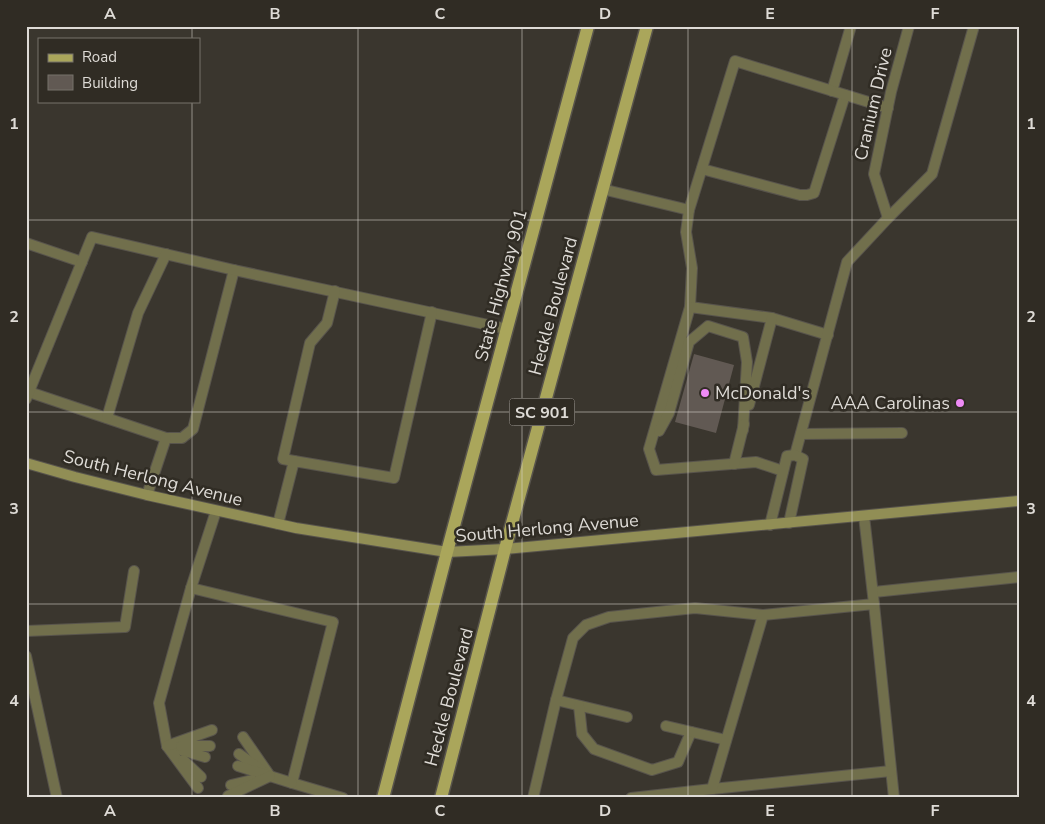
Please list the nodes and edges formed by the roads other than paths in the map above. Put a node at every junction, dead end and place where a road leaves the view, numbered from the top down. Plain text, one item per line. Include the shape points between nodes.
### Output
1 (588, 26) edge
2 (647, 26) edge
3 (851, 26) edge
4 (909, 26) edge
5 (974, 26) edge
6 (832, 91) junction
7 (845, 95) junction
8 (888, 108) junction
9 (702, 169) junction
10 (602, 189) junction
11 (689, 210) junction
12 (888, 218) junction
13 (26, 244) edge
14 (166, 254) junction
15 (82, 262) junction
16 (234, 270) junction
17 (336, 292) junction
18 (690, 307) junction
19 (432, 312) junction
20 (772, 318) junction
21 (507, 328) junction
22 (828, 335) junction
23 (27, 394) edge
24 (106, 418) junction
25 (742, 430) junction
26 (801, 434) junction
27 (902, 434) dead end
28 (166, 438) junction
29 (649, 449) junction
30 (795, 457) junction
31 (294, 461) junction
32 (26, 463) edge
33 (734, 464) junction
34 (783, 471) junction
35 (147, 495) junction
36 (1019, 501) edge
37 (216, 511) junction
38 (864, 516) junction
39 (789, 523) junction
40 (278, 524) junction
41 (770, 525) junction
42 (505, 550) junction
43 (447, 552) junction
44 (134, 571) dead end
45 (1019, 577) edge
46 (191, 588) junction
47 (874, 592) junction
48 (874, 604) junction
49 (763, 615) junction
50 (26, 631) edge
51 (26, 656) edge
52 (556, 700) junction
53 (579, 706) junction
54 (627, 717) dead end
55 (666, 726) dead end
56 (212, 730) dead end
57 (691, 732) junction
58 (243, 737) dead end
59 (726, 740) junction
60 (167, 746) junction
61 (210, 746) dead end
62 (239, 754) dead end
63 (205, 757) dead end
64 (238, 766) dead end
65 (891, 771) junction
66 (201, 776) dead end
67 (270, 776) junction
68 (292, 783) junction
69 (231, 785) dead end
70 (198, 788) dead end
71 (712, 789) junction
72 (228, 796) dead end
73 (648, 797) edge
74 (57, 798) edge
75 (343, 798) edge
76 (383, 798) edge
77 (441, 798) edge
78 (532, 798) edge
79 (631, 798) edge
80 (894, 798) edge

1 - 21 main road, State Highway 901 / SC 901
2 - 10 main road, Heckle Boulevard / SC 901
3 - 6 street
4 - 8 street, Cranium Drive
5 - 12 street via 932,174
6 - 7 street
6 - 9 street via 735,61
7 - 8 street
7 - 9 street via 814,193 800,195
8 - 12 street, Cranium Drive via 874,174
9 - 11 street
10 - 11 street
10 - 42 main road, Heckle Boulevard / SC 901
11 - 18 street via 686,232 692,268
12 - 22 street via 848,262
13 - 15 street
14 - 15 street via 92,237
14 - 16 street
14 - 24 street via 138,313
15 - 23 street
16 - 17 street
16 - 28 street via 193,429 182,438
17 - 19 street
17 - 31 street via 326,323 310,343 283,459
18 - 20 street
18 - 29 street
19 - 21 street
19 - 31 street via 394,478
20 - 22 street
20 - 25 street
21 - 43 main road, State Highway 901 / SC 901
22 - 26 street
23 - 24 street
24 - 28 street
25 - 29 street via 747,362 743,337 708,326 689,342 669,413
25 - 33 street
26 - 27 street
26 - 30 street
28 - 35 street
29 - 33 street via 656,470
30 - 34 street
30 - 39 street
31 - 40 street
32 - 35 street, South Herlong Avenue
33 - 34 street via 756,462
34 - 41 street
35 - 37 street, South Herlong Avenue
36 - 38 street, South Herlong Avenue
37 - 40 street, South Herlong Avenue
37 - 46 street
38 - 39 street, South Herlong Avenue
38 - 47 street
39 - 41 street, South Herlong Avenue
40 - 43 street, South Herlong Avenue
41 - 42 street, South Herlong Avenue
42 - 43 street, South Herlong Avenue
42 - 77 main road, Heckle Boulevard / SC 901
43 - 76 main road, SC 901
44 - 50 street via 125,627
45 - 47 street
46 - 60 street via 159,703
46 - 68 street via 334,622
47 - 48 street
48 - 49 street
48 - 65 street
49 - 52 street via 695,608 609,617 586,625 573,638
49 - 59 street
51 - 74 street
52 - 53 street
52 - 78 street
53 - 54 street
53 - 57 street via 582,734 594,749 652,770 678,762
55 - 57 street
56 - 60 street
57 - 59 street
58 - 67 street
59 - 71 street
60 - 61 street
60 - 63 street
60 - 66 street
60 - 70 street
62 - 67 street
64 - 67 street
65 - 71 street
65 - 80 street
67 - 68 street
67 - 69 street
67 - 72 street
68 - 75 street
71 - 73 street
73 - 79 street

